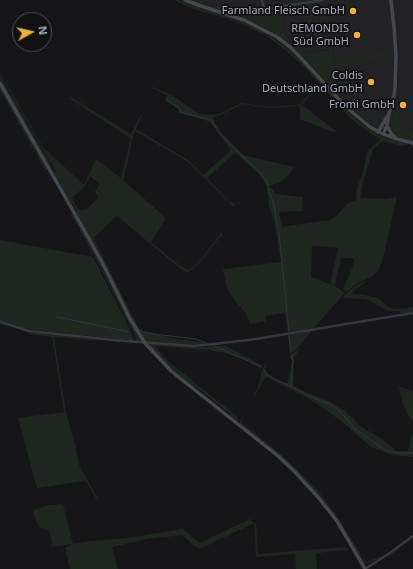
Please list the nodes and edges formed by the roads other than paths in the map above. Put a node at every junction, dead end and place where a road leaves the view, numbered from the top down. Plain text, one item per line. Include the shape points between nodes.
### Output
1 (185, 0) edge
2 (262, 0) edge
3 (323, 0) edge
4 (391, 0) edge
5 (0, 83) edge
6 (388, 117) junction
7 (386, 126) junction
8 (378, 132) junction
9 (383, 134) junction
10 (397, 140) junction
11 (413, 143) edge
12 (413, 313) edge
13 (0, 322) edge
14 (145, 343) junction
15 (413, 536) edge
16 (365, 569) edge

1 - 8 main road via 244,20 277,37 302,58 346,106
2 - 3 street via 264,9
4 - 6 main road via 396,56 395,88
5 - 14 main road
6 - 7 main road
6 - 8 main road
7 - 9 main road
7 - 10 main road
8 - 9 main road
9 - 10 main road
10 - 11 main road
12 - 14 street via 214,344 192,346
13 - 14 street via 29,331
14 - 16 main road via 171,372 295,472 337,521
15 - 16 street

